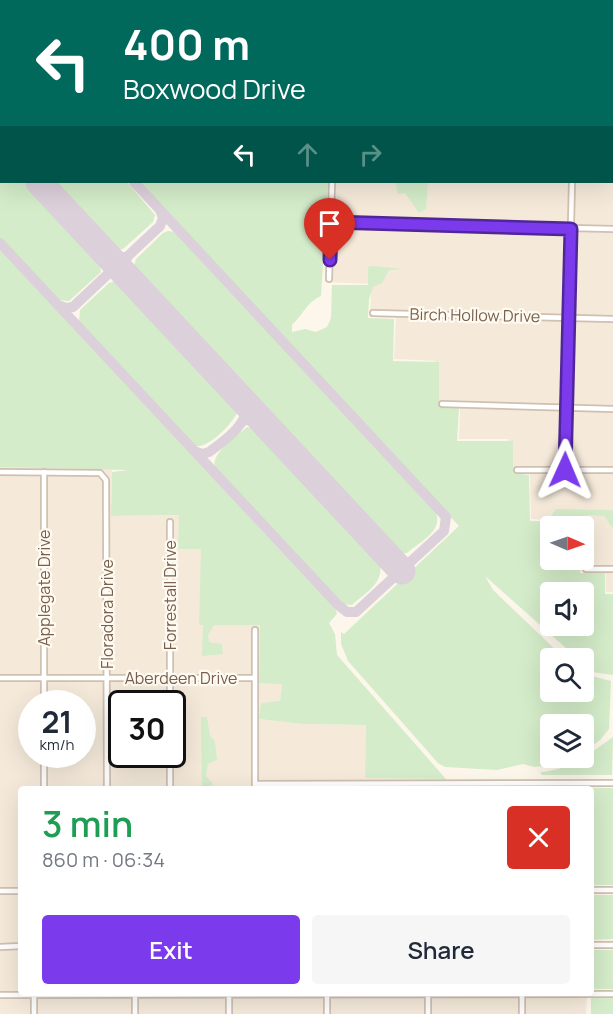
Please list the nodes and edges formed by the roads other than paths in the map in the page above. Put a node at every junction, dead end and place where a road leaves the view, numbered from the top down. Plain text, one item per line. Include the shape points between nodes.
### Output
1 (332, 183) edge
2 (572, 183) edge
3 (331, 222) junction
4 (571, 229) junction
5 (613, 229) edge
6 (329, 279) dead end
7 (373, 313) dead end
8 (569, 318) junction
9 (613, 319) edge
10 (442, 404) dead end
11 (566, 408) junction
12 (613, 409) edge
13 (517, 470) dead end
14 (565, 470) junction
15 (613, 470) edge
16 (0, 472) edge
17 (44, 472) junction
18 (170, 522) dead end
19 (594, 569) edge
20 (613, 569) edge
21 (255, 630) dead end
22 (0, 678) edge
23 (44, 678) junction
24 (107, 678) junction
25 (170, 678) junction
26 (254, 678) junction
27 (44, 690) edge
28 (170, 690) edge
29 (44, 768) edge
30 (170, 768) edge
31 (613, 783) edge
32 (44, 786) edge
33 (107, 786) edge
34 (170, 786) edge
35 (255, 786) edge
36 (448, 786) edge
37 (594, 890) edge
38 (613, 890) edge
39 (0, 891) edge
40 (18, 891) edge
41 (594, 945) edge
42 (613, 945) edge
43 (0, 946) edge
44 (18, 946) edge
45 (18, 994) edge
46 (594, 994) edge
47 (613, 994) edge
48 (0, 995) edge
49 (34, 996) edge
50 (135, 996) edge
51 (229, 996) edge
52 (327, 996) edge
53 (426, 996) edge
54 (522, 996) edge
55 (34, 1014) edge
56 (135, 1014) edge
57 (229, 1014) edge
58 (327, 1014) edge
59 (428, 1014) edge
60 (522, 1014) edge

1 - 3 street
2 - 4 street
3 - 4 street
3 - 6 street
4 - 5 street
4 - 8 street
7 - 8 street, Birch Hollow Drive
8 - 9 street, Birch Hollow Drive
8 - 11 street
10 - 11 street
11 - 12 street
11 - 14 street
13 - 14 street
14 - 15 street
16 - 17 street
17 - 23 street, Applegate Drive
17 - 24 street, Floradora Drive via 105,476
18 - 25 street, Forrestall Drive
19 - 20 street
21 - 26 street
22 - 23 street, Aberdeen Drive
23 - 24 street, Aberdeen Drive
23 - 27 street, Applegate Drive
24 - 25 street, Aberdeen Drive
24 - 33 street, Floradora Drive
25 - 26 street, Aberdeen Drive
25 - 28 street, Forrestall Drive
26 - 35 street
29 - 32 street
30 - 34 street
31 - 36 street
35 - 36 street
37 - 38 street
39 - 40 street
41 - 42 street
43 - 44 street
45 - 48 street
46 - 47 street
49 - 55 street
50 - 56 street
51 - 57 street
52 - 58 street
53 - 59 street
54 - 60 street

